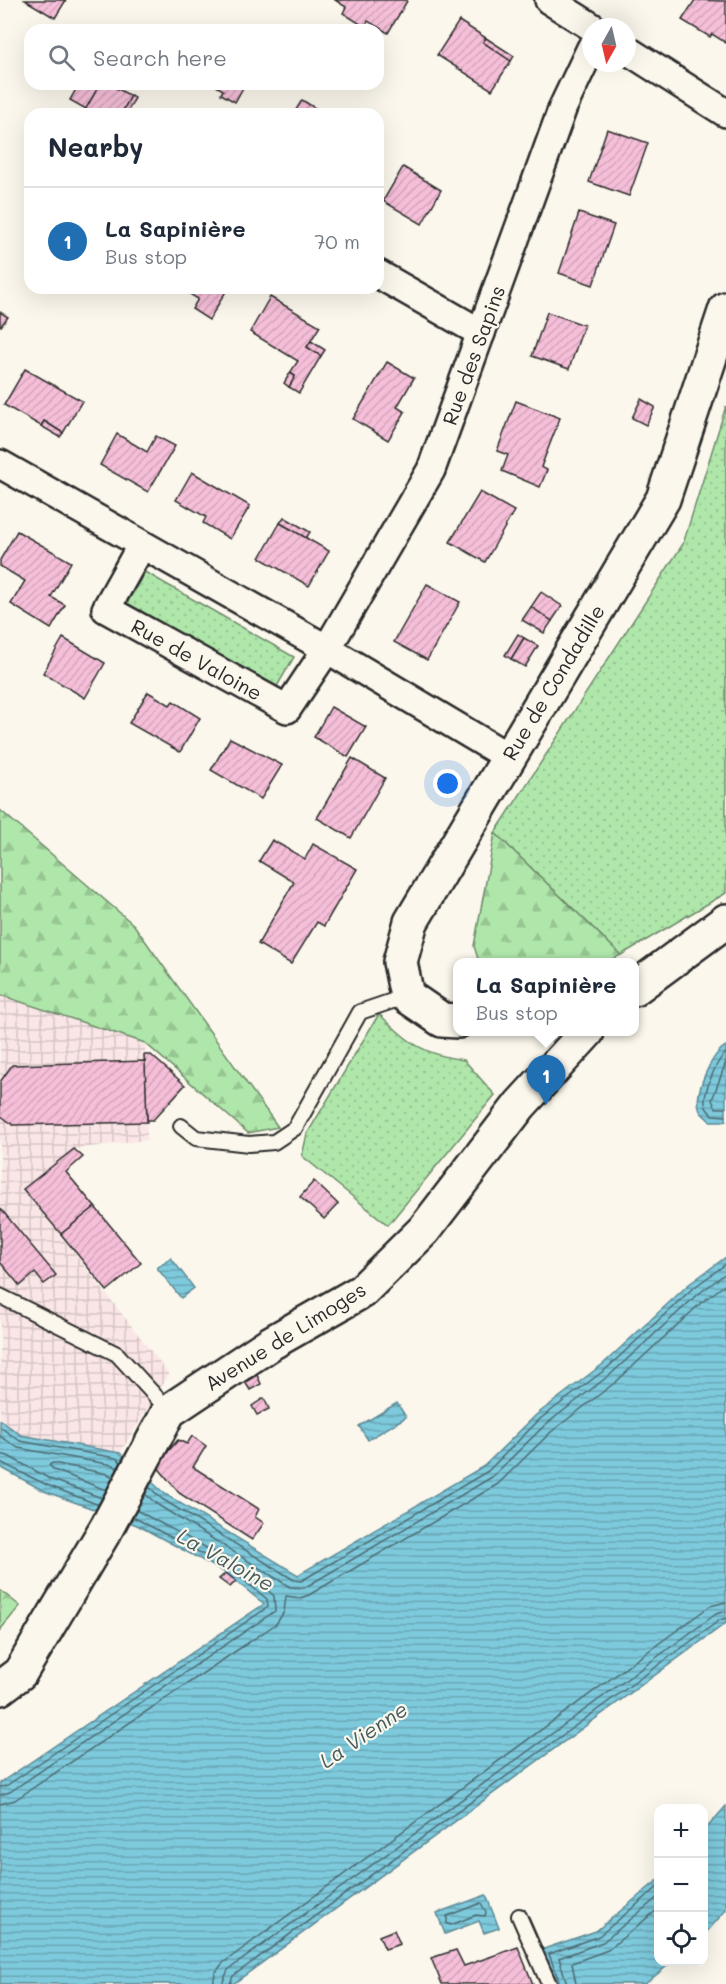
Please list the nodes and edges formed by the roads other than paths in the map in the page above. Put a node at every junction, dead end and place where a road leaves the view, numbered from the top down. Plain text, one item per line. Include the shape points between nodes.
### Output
1 (549, 0) edge
2 (582, 21) edge
3 (636, 56) edge
4 (582, 67) edge
5 (726, 113) edge
6 (384, 277) edge
7 (726, 309) edge
8 (481, 333) junction
9 (0, 464) edge
10 (141, 546) junction
11 (327, 650) junction
12 (508, 757) junction
13 (726, 921) edge
14 (639, 985) edge
15 (407, 996) junction
16 (453, 1021) edge
17 (574, 1036) edge
18 (181, 1126) dead end
19 (0, 1296) edge
20 (169, 1411) junction
21 (0, 1688) edge
22 (519, 1916) dead end
23 (549, 1984) edge

1 - 2 street
3 - 5 street
4 - 8 street, Rue des Sapins via 563,107
6 - 8 street
7 - 12 main road, Rue de Condadille via 663,499
8 - 11 street, Rue des Sapins via 431,470
9 - 10 street
10 - 11 street
10 - 11 street, Rue de Valoine via 106,609 287,709
11 - 12 street
12 - 15 main road, Rue de Condadille via 411,922 400,962
13 - 14 main road
15 - 16 main road via 442,1020
15 - 18 lane via 360,1012 295,1128 274,1142 249,1144 196,1138
17 - 20 main road, Avenue de Limoges via 424,1230 362,1291 271,1343
19 - 20 lane via 117,1354
20 - 21 main road, Avenue de Limoges via 20,1673
22 - 23 lane

